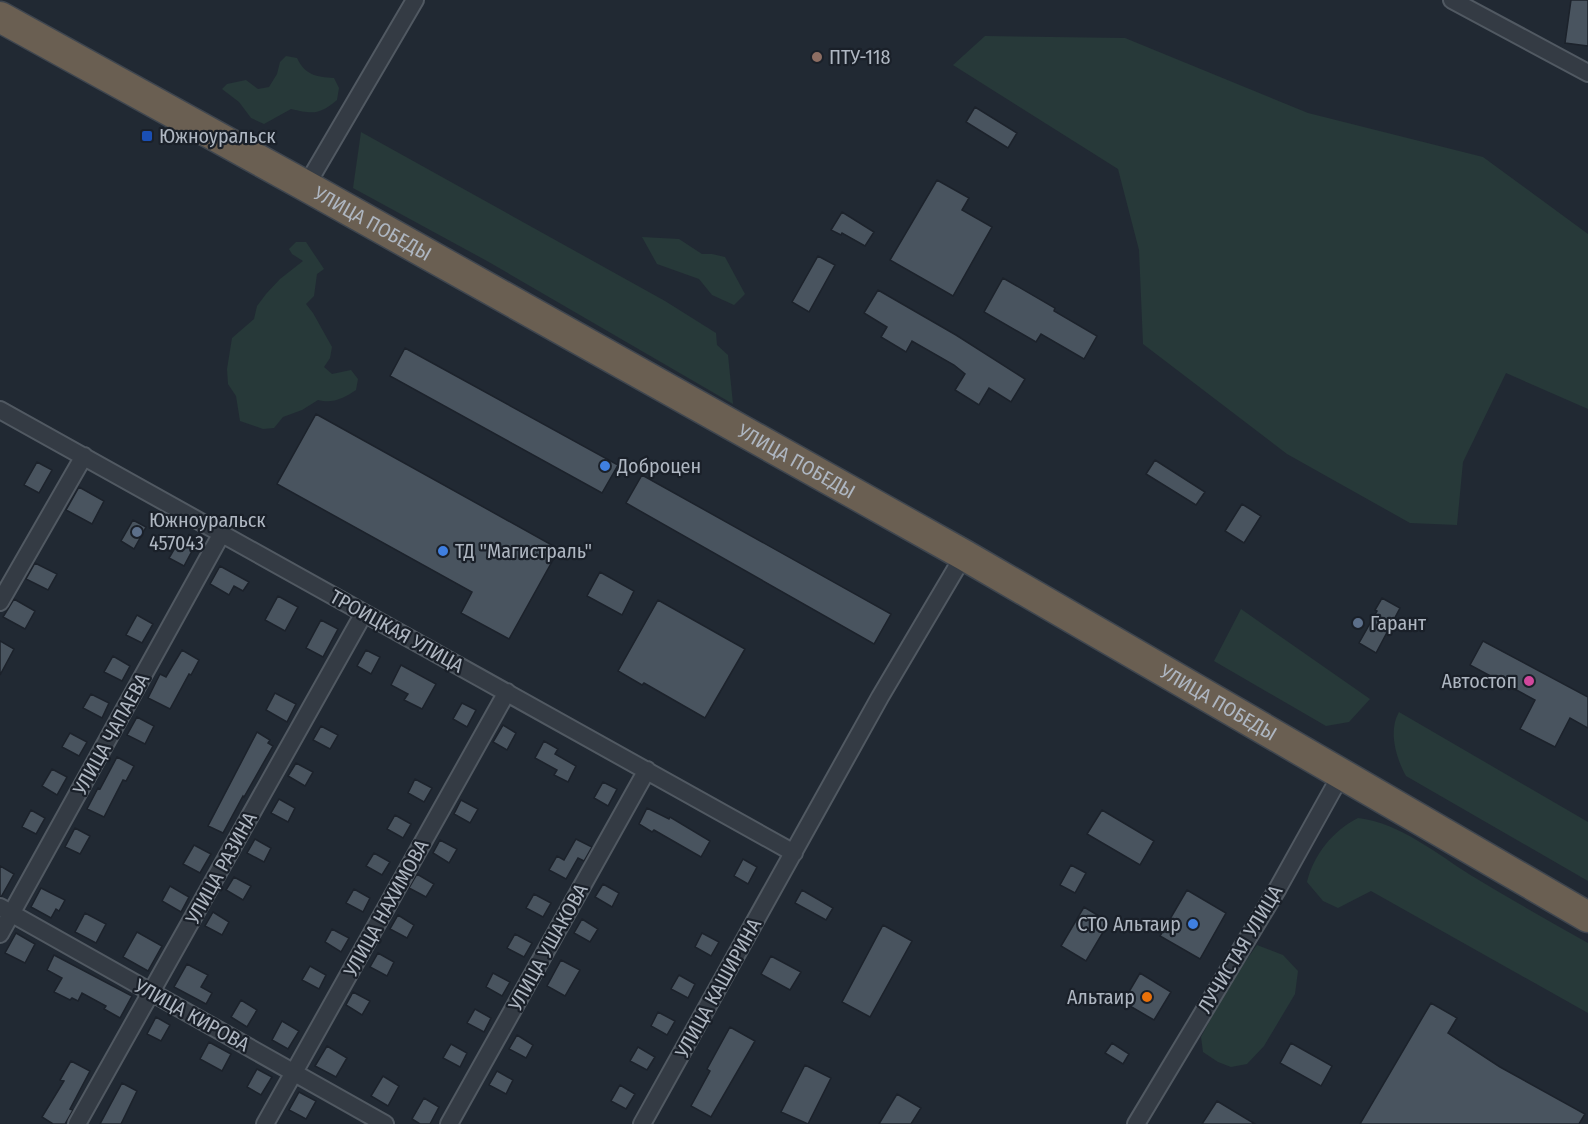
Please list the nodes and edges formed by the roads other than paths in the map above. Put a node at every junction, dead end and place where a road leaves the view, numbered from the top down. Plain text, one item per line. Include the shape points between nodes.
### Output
1 (415, 0) edge
2 (1452, 0) edge
3 (0, 17) edge
4 (1588, 73) edge
5 (306, 186) junction
6 (0, 410) edge
7 (84, 456) junction
8 (222, 533) junction
9 (964, 555) junction
10 (0, 602) edge
11 (364, 613) junction
12 (507, 692) junction
13 (647, 770) junction
14 (1342, 773) junction
15 (794, 852) junction
16 (6, 910) edge
17 (1588, 917) edge
18 (0, 934) edge
19 (151, 992) junction
20 (294, 1073) junction
21 (77, 1124) edge
22 (265, 1124) edge
23 (385, 1124) edge
24 (449, 1124) edge
25 (642, 1124) edge
26 (1136, 1124) edge

1 - 5 street
2 - 4 street
3 - 5 highway, УЛИЦА ПОБЕДЫ
5 - 9 highway, УЛИЦА ПОБЕДЫ
6 - 7 street, ТРОИЦКАЯ УЛИЦА
7 - 8 street, ТРОИЦКАЯ УЛИЦА
7 - 10 street
8 - 11 street, ТРОИЦКАЯ УЛИЦА
8 - 16 street, УЛИЦА ЧАПАЕВА
9 - 14 highway, УЛИЦА ПОБЕДЫ
9 - 15 street, УЛИЦА КАШИРИНА
11 - 12 street, ТРОИЦКАЯ УЛИЦА
11 - 19 street, УЛИЦА РАЗИНА
12 - 13 street, ТРОИЦКАЯ УЛИЦА
12 - 20 street, УЛИЦА НАХИМОВА
13 - 15 street, ТРОИЦКАЯ УЛИЦА
13 - 24 street, УЛИЦА УШАКОВА
14 - 17 highway, УЛИЦА ПОБЕДЫ
14 - 26 street, ЛУЧИСТАЯ УЛИЦА via 1278,888
15 - 25 street, УЛИЦА КАШИРИНА
16 - 18 street, УЛИЦА ЧАПАЕВА
16 - 19 street, УЛИЦА КИРОВА
19 - 20 street, УЛИЦА КИРОВА
19 - 21 street, УЛИЦА РАЗИНА
20 - 22 street, УЛИЦА НАХИМОВА
20 - 23 street, УЛИЦА КИРОВА

